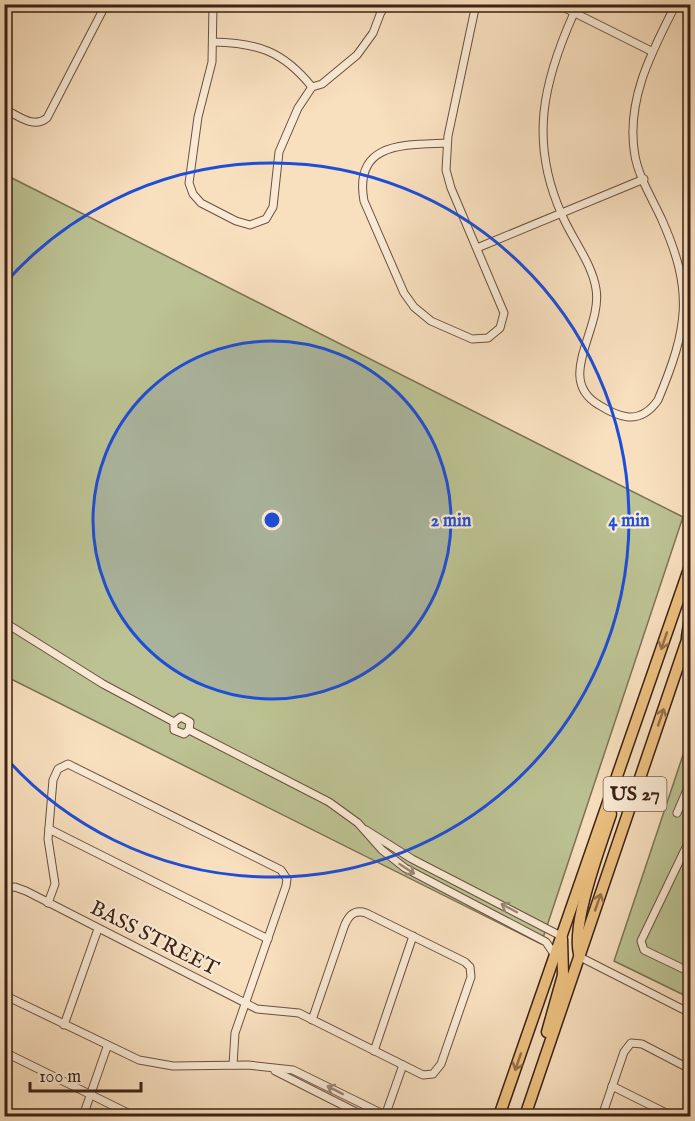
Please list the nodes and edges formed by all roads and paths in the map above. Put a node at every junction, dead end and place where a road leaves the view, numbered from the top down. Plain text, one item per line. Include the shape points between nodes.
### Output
1 (106, 4) edge
2 (213, 4) edge
3 (370, 4) edge
4 (476, 4) edge
5 (557, 4) edge
6 (676, 4) edge
7 (383, 8) edge
8 (574, 14) junction
9 (213, 42) junction
10 (651, 51) junction
11 (312, 87) junction
12 (4, 109) edge
13 (447, 143) junction
14 (644, 179) junction
15 (561, 213) junction
16 (477, 248) junction
17 (690, 566) edge
18 (690, 617) edge
19 (4, 622) edge
20 (690, 631) edge
21 (686, 643) junction
22 (174, 722) junction
23 (189, 730) junction
24 (615, 781) junction
25 (690, 783) edge
26 (677, 813) dead end
27 (49, 829) junction
28 (365, 829) junction
29 (689, 845) edge
30 (4, 888) edge
31 (48, 903) junction
32 (98, 929) junction
33 (413, 936) junction
34 (561, 936) junction
35 (268, 939) junction
36 (554, 954) junction
37 (580, 957) junction
38 (690, 972) edge
39 (4, 995) edge
40 (246, 1004) junction
41 (690, 1013) edge
42 (312, 1020) junction
43 (64, 1025) junction
44 (107, 1047) junction
45 (374, 1051) junction
46 (4, 1052) edge
47 (233, 1065) junction
48 (403, 1065) junction
49 (273, 1069) junction
50 (690, 1069) edge
51 (612, 1086) junction
52 (90, 1095) junction
53 (690, 1112) edge
54 (525, 1115) edge
55 (83, 1116) edge
56 (135, 1116) edge
57 (364, 1116) edge
58 (385, 1116) edge
59 (499, 1116) edge
60 (602, 1116) edge
61 (672, 1116) edge
62 (688, 1116) edge

1 - 12 street via 47,118 34,124
2 - 9 street
3 - 7 street
4 - 13 street
5 - 8 street
6 - 10 street
7 - 11 street via 373,33 357,55 322,84
8 - 10 street
8 - 15 street via 554,58 544,112 546,162
9 - 11 street via 240,43 271,51 293,66
9 - 11 street via 189,183 201,203 236,221 257,224 271,212 282,140
10 - 14 street via 634,122 635,157
13 - 16 street via 448,180
13 - 16 street via 385,149 374,157 364,174 364,201 404,293 414,306 431,321 472,339 488,338 500,328 504,313
14 - 15 street
14 - 15 street via 683,280 684,316 658,400 644,414 624,416 600,405 580,386 578,371 595,317 596,292
15 - 16 street
17 -> 24 highway, US 27
18 - 21 highway
19 - 22 street via 103,684
20 - 21 highway, US 27
37 -> 21 highway, US 27
22 - 23 street via 178,733
22 - 23 street via 186,718
23 - 28 street via 322,798
24 - 34 highway, US 27
24 - 37 highway via 616,800 578,931 576,948
25 - 26 street
27 - 31 street via 55,884
27 - 35 street
27 - 35 street via 53,780 61,766 68,764 277,867 286,876 286,886
34 -> 28 street via 411,859
28 -> 36 street via 382,850 405,868 546,942
29 - 38 street via 641,941 644,950
30 - 31 street, BASS STREET via 20,889
31 - 32 street, BASS STREET
32 - 40 street, BASS STREET
32 - 43 street
33 - 42 street via 366,912 352,914
33 - 45 street
33 - 48 street, BASS STREET via 465,962 471,976 441,1064 433,1074 423,1075
34 - 36 highway, US 27
34 - 54 highway via 563,975 527,1092
35 - 40 street
36 -> 59 highway, US 27
37 - 41 street
37 - 54 highway, US 27
39 - 43 street
40 - 42 street, BASS STREET via 261,1011 288,1011
40 - 47 street via 234,1038
42 - 45 street, BASS STREET
43 - 44 street
44 - 47 street via 159,1065
44 - 52 street
45 - 48 street, BASS STREET
46 - 52 street
47 - 49 street
48 - 58 street
49 - 57 street
58 -> 49 street via 301,1073
50 - 51 street via 642,1044 631,1043
51 - 60 street
51 - 61 street
52 - 55 street
52 - 56 street
53 - 62 street

